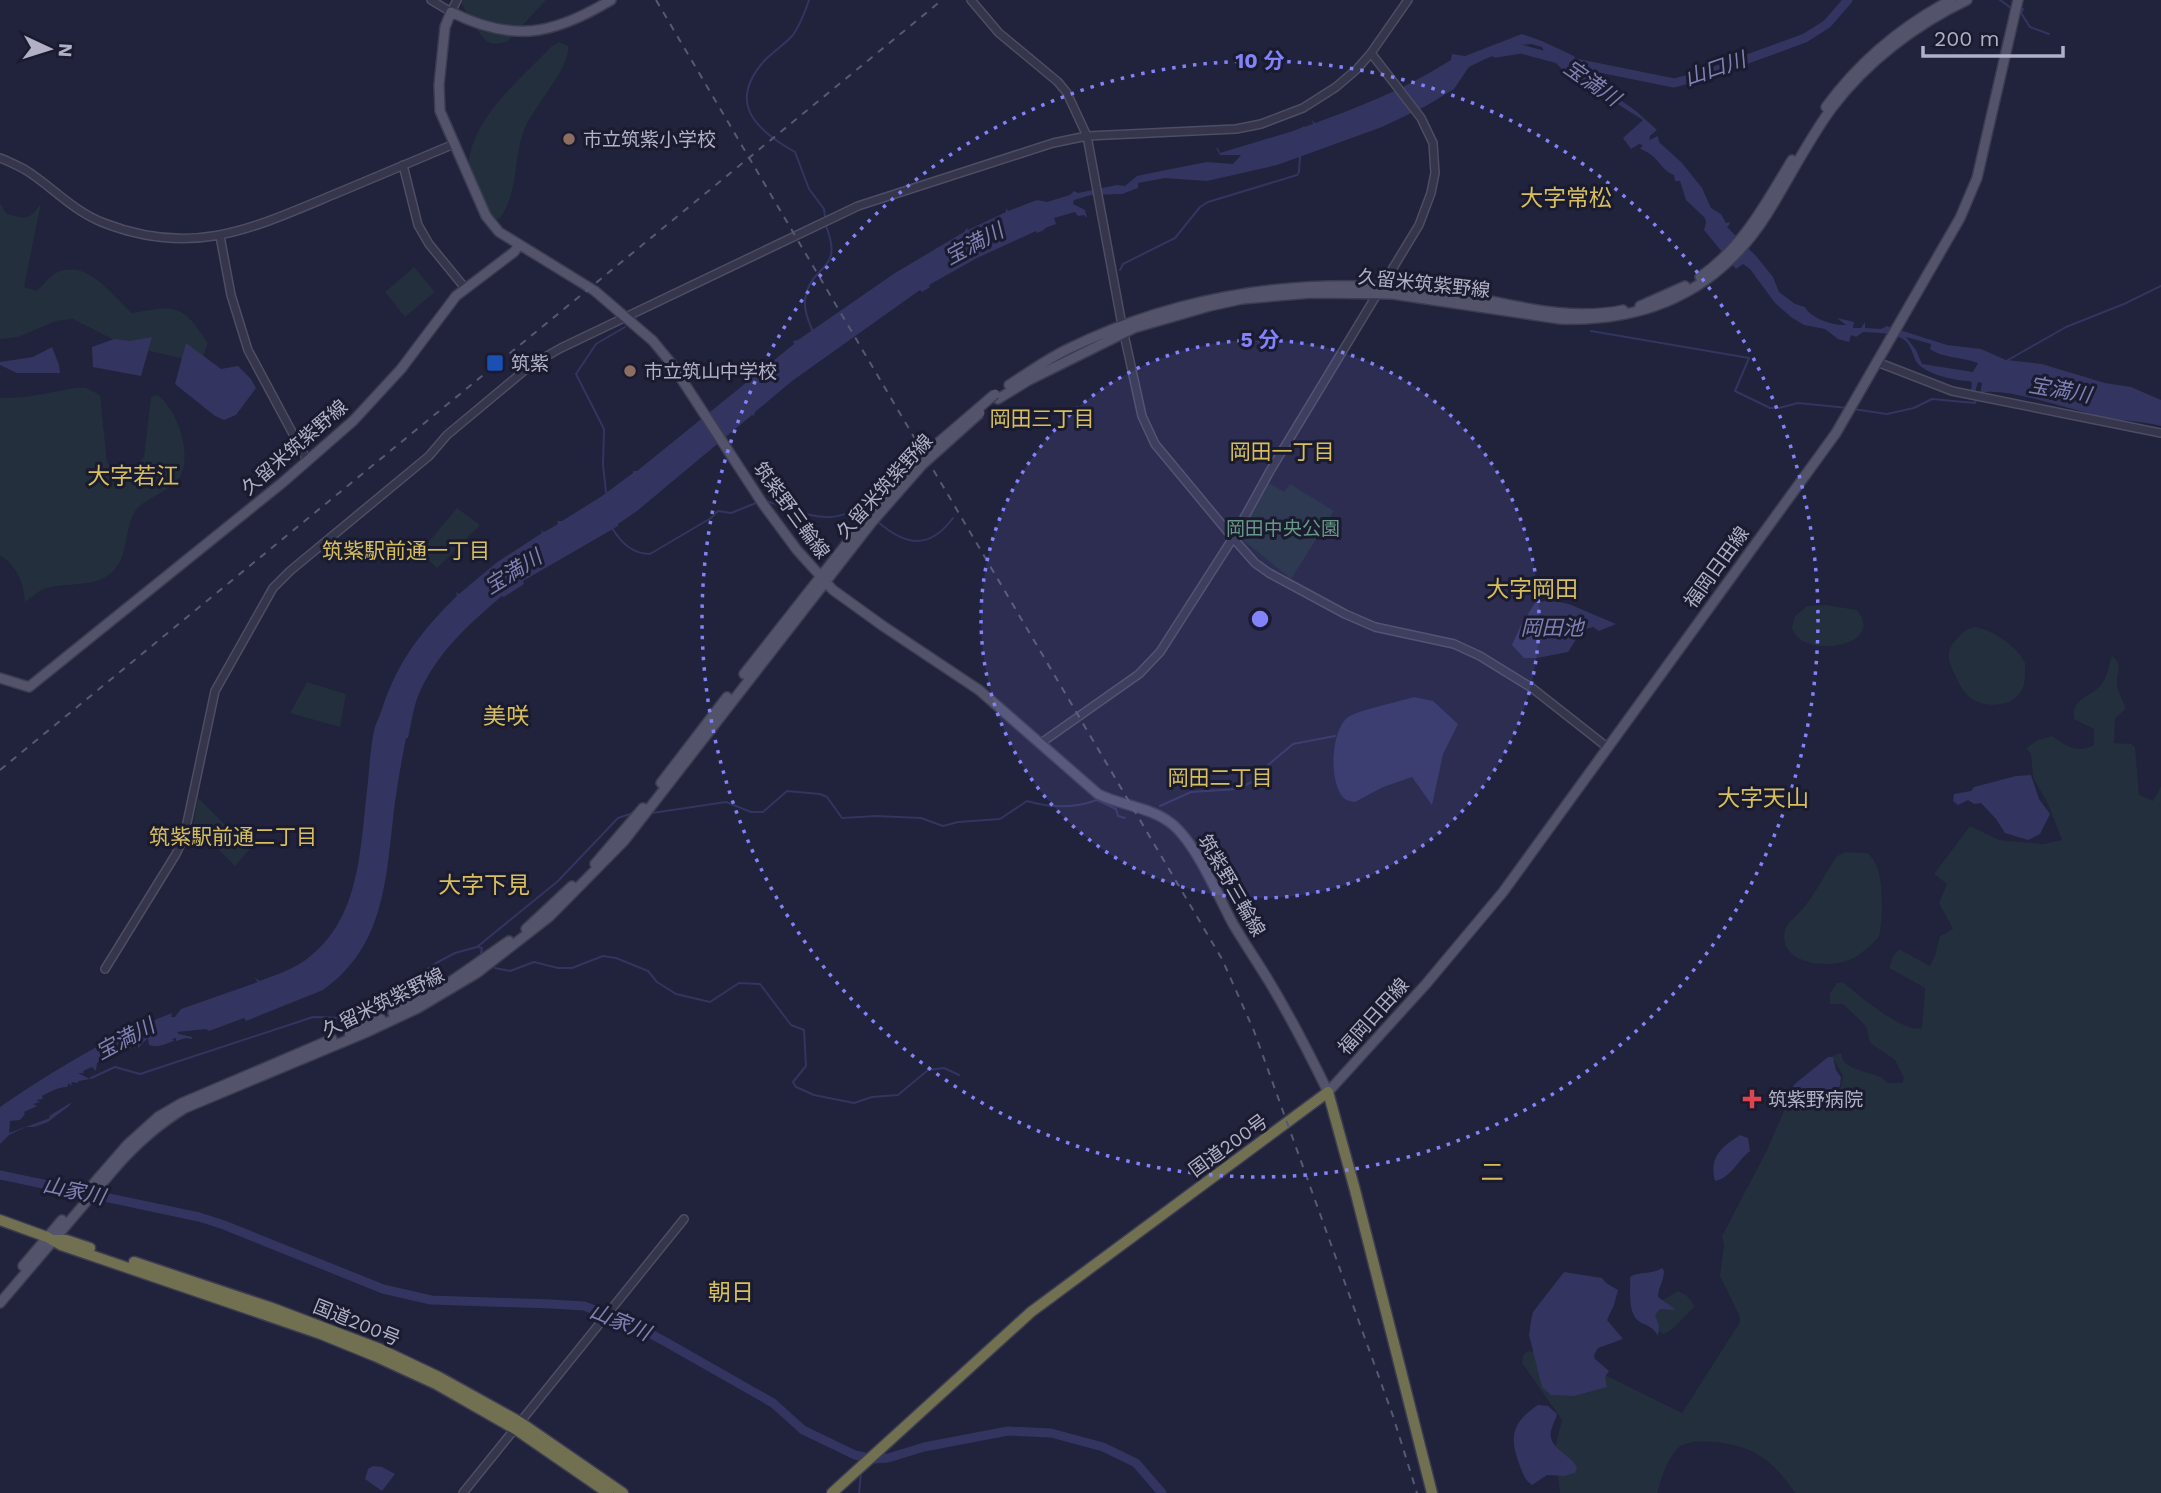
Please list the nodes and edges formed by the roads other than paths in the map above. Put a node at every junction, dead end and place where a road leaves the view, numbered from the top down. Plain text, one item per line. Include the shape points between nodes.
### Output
1 (431, 0) edge
2 (457, 0) edge
3 (611, 0) edge
4 (971, 0) edge
5 (1408, 0) edge
6 (1951, 0) edge
7 (1968, 0) edge
8 (2018, 0) edge
9 (451, 12) junction
10 (1371, 53) junction
11 (1087, 136) junction
12 (454, 144) junction
13 (0, 158) edge
14 (403, 166) junction
15 (1749, 234) junction
16 (220, 236) junction
17 (518, 246) junction
18 (465, 288) junction
19 (1380, 289) junction
20 (628, 317) junction
21 (1123, 329) junction
22 (1878, 360) junction
23 (2161, 433) edge
24 (307, 460) junction
25 (1233, 538) junction
26 (822, 579) junction
27 (0, 678) edge
28 (1041, 743) junction
29 (1607, 747) junction
30 (105, 969) dead end
31 (1328, 1092) junction
32 (684, 1219) dead end
33 (0, 1220) edge
34 (50, 1238) junction
35 (0, 1294) edge
36 (0, 1303) edge
37 (518, 1425) junction
38 (463, 1493) edge
39 (608, 1493) edge
40 (623, 1493) edge
41 (832, 1493) edge
42 (1432, 1493) edge

1 - 9 street
2 - 9 street
3 - 9 main road via 579,19 531,31 489,28
4 - 11 street via 999,33 1058,82
5 - 10 street
6 - 15 main road, 久留米筑紫野線 via 1891,39 1840,88
7 - 15 main road, 久留米筑紫野線 via 1917,28 1845,92
8 - 22 main road, 福岡日田線 via 1978,178 1961,218
9 - 12 main road, 筑紫野三輪線 via 445,27 439,98
10 - 11 street via 1326,94 1261,124 1228,131
10 - 19 street via 1428,129 1435,173 1419,225
11 - 20 street via 1039,147 858,206
11 - 21 street
12 - 14 street
12 - 17 main road, 筑紫野三輪線 via 486,216
13 - 16 street via 26,170 66,203 103,223 159,237
14 - 16 street via 265,223
14 - 18 street via 418,225
15 - 19 main road, 久留米筑紫野線 via 1695,288 1642,312 1615,318 1560,320
16 - 24 street via 248,350
17 - 18 main road, 久留米筑紫野線
17 - 20 main road, 筑紫野三輪線 via 589,286
18 - 24 main road, 久留米筑紫野線 via 373,401
19 - 21 main road, 久留米筑紫野線 via 1242,299
19 - 25 street
20 - 26 main road, 筑紫野三輪線 via 663,352 763,504
20 - 30 street via 531,365 272,588 215,691 189,820 176,854
21 - 25 street via 1150,434
21 - 26 main road, 久留米筑紫野線, bridge via 997,397 869,520
22 - 23 street via 1964,394
22 - 29 main road, 福岡日田線 via 1836,433
24 - 27 main road, 久留米筑紫野線 via 29,687
25 - 28 street via 1149,665
25 - 29 street via 1269,573 1345,614 1375,627 1454,644 1480,656 1532,688
26 - 28 main road, 筑紫野三輪線 via 979,690
26 - 34 main road, 久留米筑紫野線 via 624,841 542,923 477,973 418,1008 185,1108 112,1166
28 - 31 main road, 筑紫野三輪線 via 1098,794 1153,813 1180,832 1302,1039
29 - 31 main road, 福岡日田線 via 1503,892
31 - 41 highway, 国道200号 via 1031,1312
31 - 42 highway
32 - 37 street
33 - 34 highway, 国道200号
34 - 35 main road, 久留米筑紫野線
34 - 36 main road, 久留米筑紫野線
34 - 37 highway, 国道200号 via 380,1349 439,1377
37 - 38 street
37 - 39 highway, 国道200号
37 - 40 highway, 国道200号

